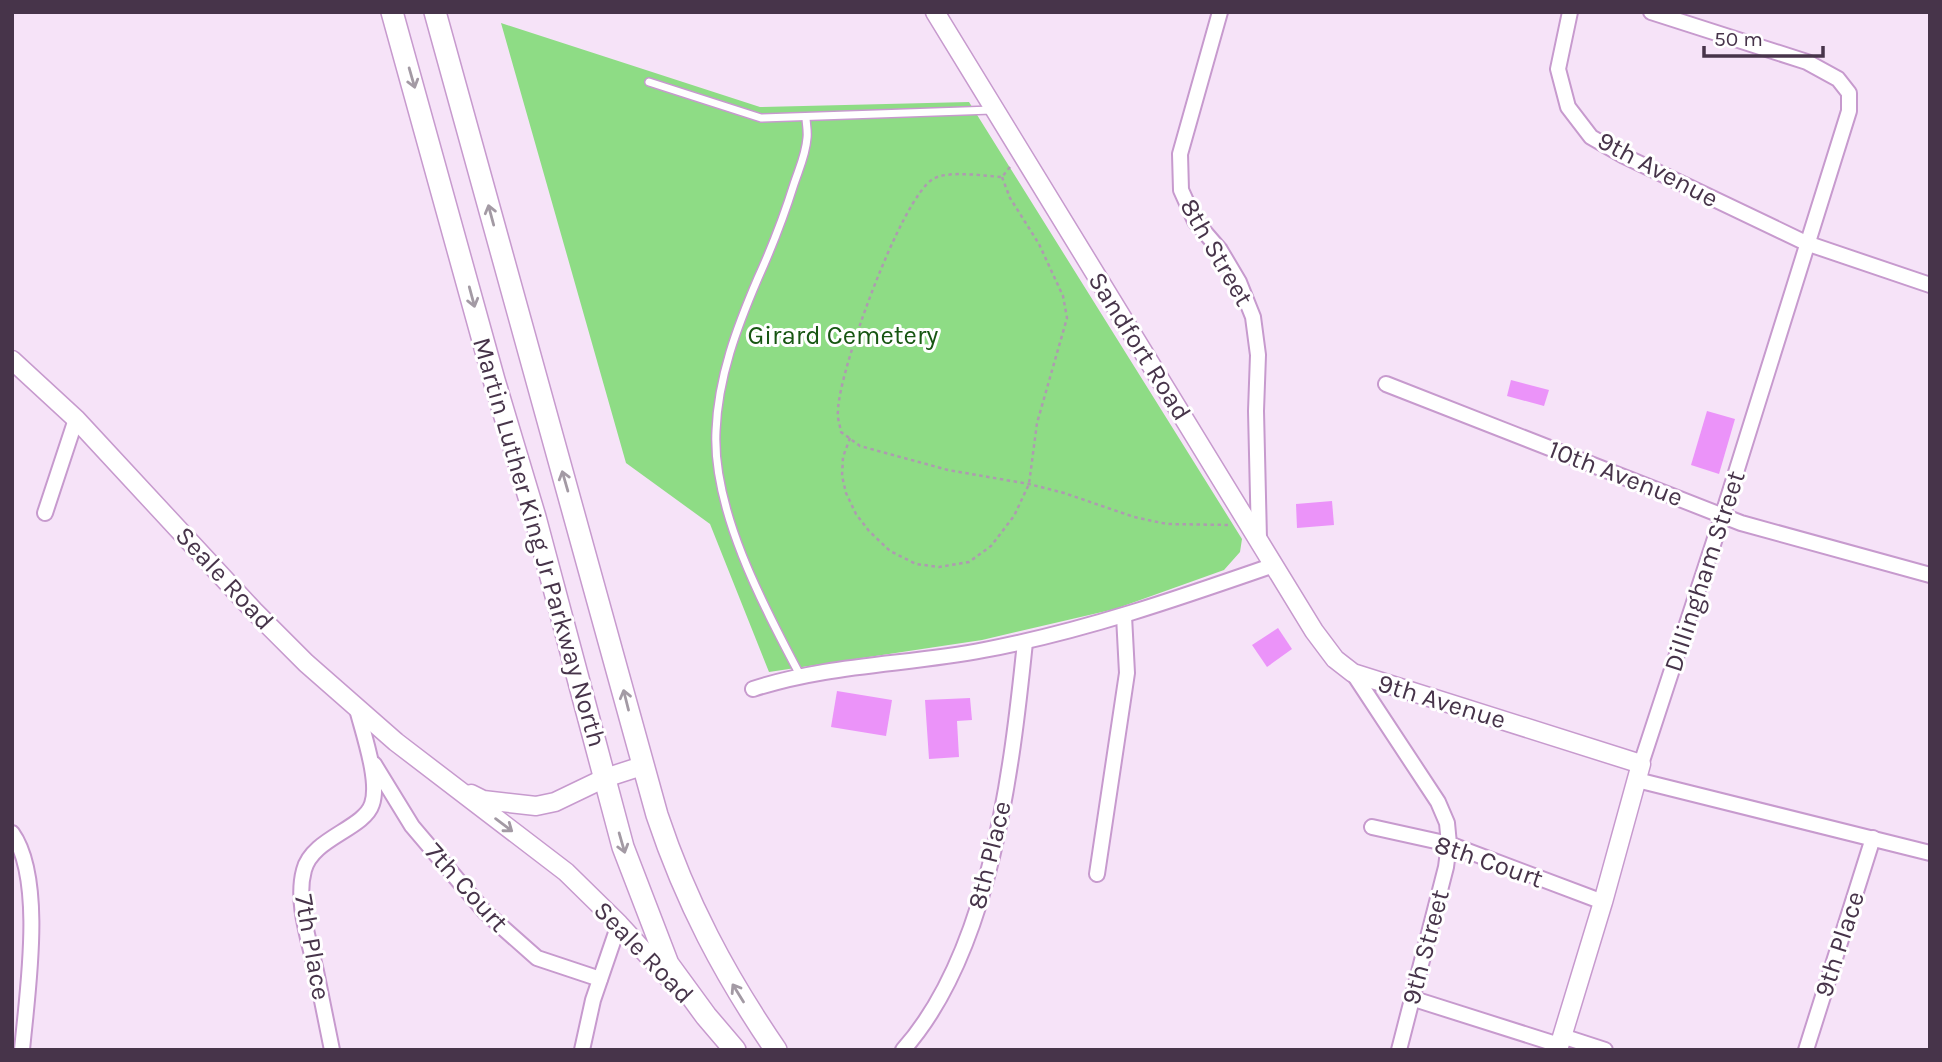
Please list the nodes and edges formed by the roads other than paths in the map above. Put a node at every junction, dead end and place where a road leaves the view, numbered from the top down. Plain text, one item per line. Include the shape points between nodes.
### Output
1 (393, 12) edge
2 (435, 12) edge
3 (934, 12) edge
4 (1220, 12) edge
5 (1570, 12) edge
6 (1651, 12) edge
7 (649, 82) dead end
8 (994, 109) junction
9 (806, 117) junction
10 (1806, 243) junction
11 (1930, 285) edge
12 (12, 360) edge
13 (1386, 384) dead end
14 (76, 419) junction
15 (45, 513) dead end
16 (1723, 514) junction
17 (1259, 539) junction
18 (1275, 565) junction
19 (1930, 575) edge
20 (1124, 616) junction
21 (1025, 642) junction
22 (1353, 673) junction
23 (800, 676) junction
24 (753, 688) dead end
25 (357, 709) junction
26 (367, 754) junction
27 (642, 766) junction
28 (1639, 772) junction
29 (605, 778) junction
30 (449, 784) junction
31 (1372, 827) dead end
32 (12, 833) edge
33 (1873, 838) junction
34 (1449, 844) junction
35 (1930, 853) edge
36 (1097, 874) dead end
37 (1603, 902) junction
38 (619, 924) junction
39 (600, 979) junction
40 (1411, 998) junction
41 (706, 1016) junction
42 (1560, 1044) edge
43 (22, 1050) edge
44 (332, 1050) edge
45 (583, 1050) edge
46 (735, 1050) edge
47 (775, 1050) edge
48 (903, 1050) edge
49 (1399, 1050) edge
50 (1605, 1050) edge
51 (1806, 1050) edge

1 -> 29 main road, Martin Luther King Jr Parkway North
27 -> 2 main road, Martin Luther King Jr Parkway North
3 - 8 street, Sandfort Road
4 - 17 street, 8th Street via 1180,154 1181,190 1195,221 1240,282 1253,317 1258,355
5 - 10 street, 9th Avenue via 1558,69 1567,107 1591,137
6 - 10 street, Dillingham Street via 1807,62 1838,79 1849,93 1849,111
7 - 9 lane via 761,118
8 - 9 lane
8 - 17 street, Sandfort Road
9 - 23 lane via 803,157 777,236 737,327 715,433 719,478 737,542
10 - 11 street, 9th Avenue
10 - 16 street, Dillingham Street
12 - 14 street, Seale Road
13 - 16 street, 10th Avenue
14 - 15 street
14 - 25 street, Seale Road via 254,611
16 - 19 street, 10th Avenue via 1741,523
16 - 28 street, Dillingham Street
17 - 18 street, Sandfort Road
18 - 20 street
18 - 22 street, Sandfort Road via 1314,631 1335,660
20 - 21 street
20 - 36 street via 1127,673
21 - 23 street
21 - 48 street, 8th Place via 1014,743 978,907 951,976
22 - 28 street, 9th Avenue
22 - 34 street, 9th Avenue via 1438,802 1447,822
23 - 24 street
25 - 26 street, 7th Place
25 - 30 street, Seale Road
26 - 39 street, 7th Court via 412,826 485,912 537,958
26 - 44 street, 7th Place via 374,784 368,813 325,841 305,865 301,882 304,918
27 - 29 street, Seale Road
47 -> 27 main road, Martin Luther King Jr Parkway North via 699,923 670,855
28 - 33 street, 9th Avenue
28 - 37 street, Dillingham Street
29 - 30 street, Seale Road via 536,806 483,800
29 -> 41 main road, Martin Luther King Jr Parkway North via 623,847 667,964
30 -> 38 street, Seale Road via 566,872
31 - 34 street, 8th Court
32 - 43 street via 24,856 30,891
33 - 35 street, 9th Avenue
33 - 51 street, 9th Place
34 - 37 street, 8th Court
34 - 40 street, 9th Street via 1439,900
37 - 42 street, Dillingham Street
38 - 39 street
38 - 41 street, Seale Road
39 - 45 street
40 - 42 street
40 - 49 street, 9th Street
41 - 46 main road, Martin Luther King Jr Parkway North
42 - 50 street

